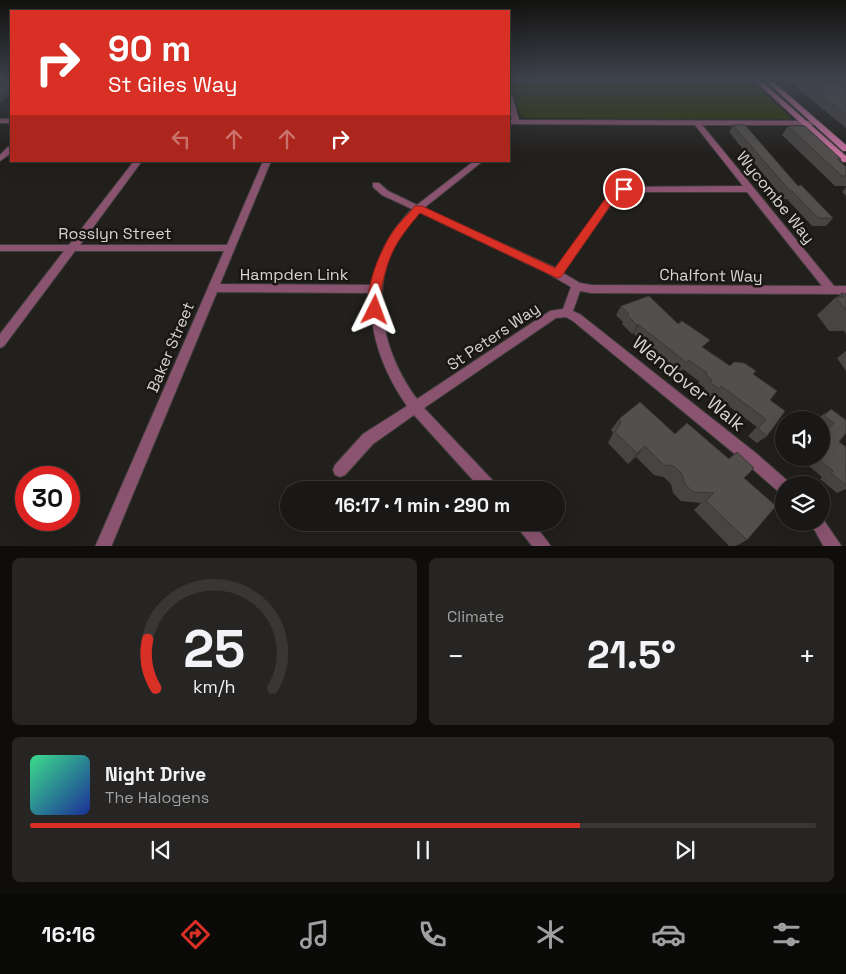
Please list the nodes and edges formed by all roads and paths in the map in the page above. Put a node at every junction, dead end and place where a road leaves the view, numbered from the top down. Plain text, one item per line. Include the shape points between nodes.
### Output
1 (510, 105) edge
2 (785, 105) edge
3 (796, 105) edge
4 (512, 122) edge
5 (697, 123) junction
6 (805, 123) junction
7 (816, 123) junction
8 (835, 150) junction
9 (846, 150) edge
10 (10, 151) edge
11 (0, 159) edge
12 (846, 160) edge
13 (137, 162) edge
14 (268, 162) edge
15 (478, 162) edge
16 (376, 185) dead end
17 (751, 190) junction
18 (419, 209) junction
19 (0, 248) edge
20 (73, 248) junction
21 (230, 248) junction
22 (557, 274) junction
23 (577, 286) junction
24 (213, 288) junction
25 (376, 289) junction
26 (831, 290) junction
27 (846, 290) edge
28 (567, 313) junction
29 (0, 343) edge
30 (416, 408) junction
31 (340, 470) dead end
32 (775, 479) edge
33 (484, 481) edge
34 (530, 531) edge
35 (824, 531) edge
36 (103, 546) edge
37 (543, 546) edge
38 (834, 546) edge

1 - 4 street
2 - 6 main road
3 - 7 main road
4 - 5 street
5 - 6 street
5 - 17 street, Wycombe Way
6 - 7 street
6 - 8 main road
7 - 9 main road
8 - 9 street
8 - 12 main road
10 - 11 street
13 - 20 street
14 - 21 street, Baker Street
15 - 18 street
16 - 18 street via 385,193
17 - 22 street via 624,189 614,194
17 - 26 street, Wycombe Way
18 - 22 street
18 - 25 street via 392,241 384,257
19 - 20 street, Rosslyn Street
20 - 21 street, Rosslyn Street
20 - 29 street
21 - 24 street, Baker Street
22 - 23 street
23 - 26 street, Chalfont Way via 591,289
23 - 28 street
24 - 25 street, Hampden Link
24 - 36 street, Baker Street
25 - 30 street via 375,310 380,339 392,370
26 - 27 street, Chalfont Way
28 - 30 street, St Peters Way via 554,314
28 - 32 street, Wendover Walk
30 - 31 street, St Peters Way via 368,440
30 - 33 street
34 - 37 street
35 - 38 street

